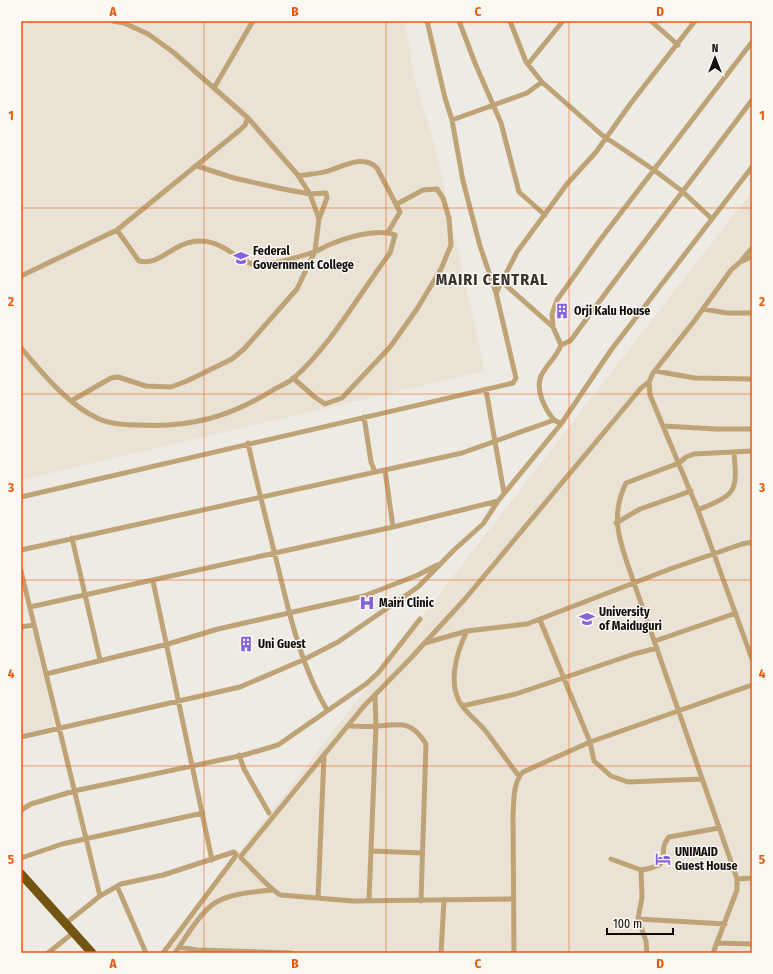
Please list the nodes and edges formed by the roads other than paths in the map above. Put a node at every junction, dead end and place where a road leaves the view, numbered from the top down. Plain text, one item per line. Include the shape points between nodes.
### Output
1 (113, 21) edge
2 (253, 21) edge
3 (427, 21) edge
4 (460, 21) edge
5 (510, 21) edge
6 (563, 21) edge
7 (651, 21) edge
8 (695, 21) edge
9 (752, 42) edge
10 (678, 45) junction
11 (528, 64) junction
12 (542, 82) junction
13 (214, 88) junction
14 (752, 100) edge
15 (494, 104) junction
16 (248, 118) junction
17 (452, 120) junction
18 (605, 137) junction
19 (197, 166) junction
20 (752, 167) edge
21 (654, 170) junction
22 (298, 176) junction
23 (682, 191) junction
24 (310, 194) junction
25 (397, 204) junction
26 (545, 215) junction
27 (319, 219) junction
28 (712, 219) junction
29 (118, 230) junction
30 (388, 232) junction
31 (752, 248) edge
32 (315, 252) junction
33 (752, 257) edge
34 (740, 262) junction
35 (21, 276) edge
36 (501, 281) junction
37 (496, 293) junction
38 (703, 309) junction
39 (752, 312) edge
40 (554, 328) junction
41 (561, 345) junction
42 (21, 348) edge
43 (655, 371) junction
44 (294, 378) junction
45 (752, 379) edge
46 (649, 382) junction
47 (486, 390) junction
48 (71, 401) junction
49 (364, 417) junction
50 (554, 420) junction
51 (561, 424) junction
52 (663, 426) junction
53 (752, 429) edge
54 (496, 442) junction
55 (248, 443) junction
56 (752, 451) edge
57 (734, 453) junction
58 (679, 463) junction
59 (385, 470) junction
60 (374, 472) junction
61 (691, 491) junction
62 (504, 493) junction
63 (21, 497) edge
64 (260, 498) junction
65 (498, 501) junction
66 (698, 510) junction
67 (616, 523) junction
68 (394, 528) junction
69 (72, 538) junction
70 (752, 542) edge
71 (21, 550) edge
72 (714, 553) junction
73 (275, 554) junction
74 (442, 562) junction
75 (21, 571) edge
76 (153, 581) junction
77 (634, 583) junction
78 (84, 594) junction
79 (30, 607) junction
80 (289, 612) junction
81 (736, 613) junction
82 (420, 619) dead end
83 (540, 620) junction
84 (34, 625) junction
85 (21, 627) edge
86 (467, 630) junction
87 (655, 641) junction
88 (424, 643) junction
89 (168, 644) junction
90 (657, 648) junction
91 (752, 659) edge
92 (100, 660) junction
93 (303, 660) junction
94 (46, 674) junction
95 (564, 679) junction
96 (752, 685) edge
97 (375, 695) junction
98 (179, 701) junction
99 (462, 706) junction
100 (327, 710) junction
101 (677, 711) junction
102 (349, 726) junction
103 (376, 726) junction
104 (59, 727) junction
105 (21, 737) edge
106 (590, 742) junction
107 (239, 755) junction
108 (324, 756) junction
109 (193, 765) junction
110 (519, 776) junction
111 (702, 779) junction
112 (74, 791) junction
113 (21, 810) edge
114 (203, 813) junction
115 (269, 813) dead end
116 (719, 828) junction
117 (87, 839) junction
118 (372, 851) junction
119 (422, 854) junction
120 (21, 858) edge
121 (611, 859) dead end
122 (212, 860) junction
123 (641, 870) junction
124 (21, 878) edge
125 (752, 878) edge
126 (737, 879) junction
127 (117, 886) junction
128 (272, 890) junction
129 (100, 896) junction
130 (318, 898) junction
131 (514, 899) junction
132 (369, 900) junction
133 (444, 900) junction
134 (421, 901) junction
135 (638, 919) junction
136 (65, 924) junction
137 (725, 924) junction
138 (71, 935) junction
139 (718, 943) junction
140 (752, 944) edge
141 (179, 947) junction
142 (48, 953) edge
143 (84, 953) edge
144 (92, 953) edge
145 (146, 953) edge
146 (163, 953) edge
147 (175, 953) edge
148 (292, 953) edge
149 (442, 953) edge
150 (514, 953) edge
151 (647, 953) edge
152 (713, 953) edge

1 - 13 street via 148,34
2 - 13 street
3 - 17 street via 444,98
4 - 15 street via 475,63
5 - 11 street
6 - 11 street
7 - 10 street
8 - 10 street
9 - 21 street
10 - 18 street
11 - 12 street
12 - 15 street via 527,93
12 - 18 street
13 - 16 street
14 - 23 street
15 - 17 street
15 - 26 street via 519,192
16 - 19 street via 240,130
16 - 22 street
17 - 37 street via 463,181
18 - 21 street
18 - 26 street via 596,152 567,184
19 - 24 street via 234,178
19 - 29 street
20 - 28 street
21 - 23 street
21 - 40 street via 557,300 552,314
22 - 24 street
22 - 25 street via 362,161 372,162
23 - 28 street
23 - 41 street via 574,336
24 - 27 street
24 - 27 street via 328,195
25 - 30 street via 400,212
25 - 44 street via 423,190 437,189 449,218 451,245 441,269 390,347 342,398 325,404
26 - 36 street via 517,252
27 - 32 street
28 - 51 street via 610,350
29 - 32 street via 139,261 147,263 194,241 213,243 226,248 250,264 263,265
29 - 35 street
30 - 32 street via 345,239
30 - 44 street via 395,235 390,253 324,344
31 - 34 street
32 - 48 street via 297,289 232,359 171,387 146,386 118,377 111,378
33 - 34 street
34 - 38 street via 730,270
36 - 37 street
36 - 40 street
37 - 47 street via 516,378 513,383
38 - 39 street via 726,313
38 - 43 street
40 - 41 street
41 - 50 street via 541,377 539,388 547,412
42 - 48 street via 38,369
43 - 45 street via 695,378
43 - 46 street
44 - 48 street via 261,398 224,415 202,422 166,427 127,425 100,419
46 - 52 street via 650,394
46 - 88 street via 641,388 465,599
47 - 49 street
47 - 54 street
49 - 55 street
49 - 60 street
50 - 51 street
50 - 54 street
51 - 62 street
52 - 53 street
52 - 58 street
54 - 59 street via 462,453
54 - 62 street
55 - 63 street
55 - 64 street
56 - 57 street
57 - 58 street via 694,454
57 - 66 street via 735,487 724,498
58 - 61 street
58 - 67 street via 626,483 618,506
59 - 60 street
59 - 68 street
60 - 64 street
61 - 66 street
61 - 67 street via 640,509
62 - 65 street
64 - 69 street
64 - 73 street
65 - 68 street
65 - 74 street via 483,524
66 - 72 street
67 - 77 street
68 - 73 street
69 - 71 street
69 - 78 street
70 - 72 street
72 - 77 street
72 - 81 street
73 - 76 street
73 - 80 street
74 - 80 street via 418,575 364,596
74 - 93 street via 418,587 338,642
75 - 79 street
76 - 78 street
76 - 89 street
77 - 83 street
77 - 87 street
78 - 79 street
78 - 92 street
79 - 84 street
80 - 89 street
80 - 93 street
81 - 87 street
81 - 91 street
82 - 100 street via 378,673
83 - 86 street via 520,626
83 - 95 street
84 - 85 street
84 - 94 street
86 - 88 street
86 - 99 street via 457,654 455,667 455,688
87 - 90 street
88 - 97 street
89 - 92 street
89 - 98 street
90 - 95 street
90 - 101 street
92 - 94 street
93 - 98 street via 240,687
93 - 100 street
94 - 104 street
95 - 99 street via 516,694
95 - 106 street
96 - 101 street
97 - 102 street
97 - 103 street
98 - 104 street
98 - 109 street
99 - 110 street
100 - 107 street via 278,744
101 - 106 street
101 - 111 street
102 - 103 street
102 - 108 street
103 - 118 street
103 - 119 street via 408,725 420,734 426,744
104 - 105 street
104 - 112 street
106 - 110 street
106 - 111 street via 594,761 611,776 628,782
107 - 109 street
107 - 115 street
108 - 128 street via 241,856
108 - 130 street
109 - 112 street
109 - 114 street
110 - 131 street via 514,799
111 - 116 street
112 - 113 street via 31,804
112 - 117 street
114 - 117 street
114 - 122 street
116 - 123 street via 669,837 660,866
116 - 126 street
117 - 120 street via 62,844
117 - 129 street
118 - 119 street
118 - 132 street
119 - 134 street
121 - 123 street
122 - 127 street
122 - 146 street via 231,852 236,854
123 - 135 street via 642,897
124 - 136 highway
124 - 138 highway
125 - 126 street
126 - 137 street via 737,890
127 - 129 street
127 - 145 street
128 - 130 street via 281,895
128 - 141 street via 243,894 213,903
129 - 136 street
130 - 132 street
131 - 133 street
131 - 150 street
132 - 134 street
133 - 134 street
133 - 149 street
135 - 137 street
135 - 151 street
136 - 138 highway
137 - 139 street
138 - 142 street
138 - 143 highway
138 - 144 highway
139 - 140 street
139 - 152 street
141 - 147 street
141 - 148 street via 197,950

